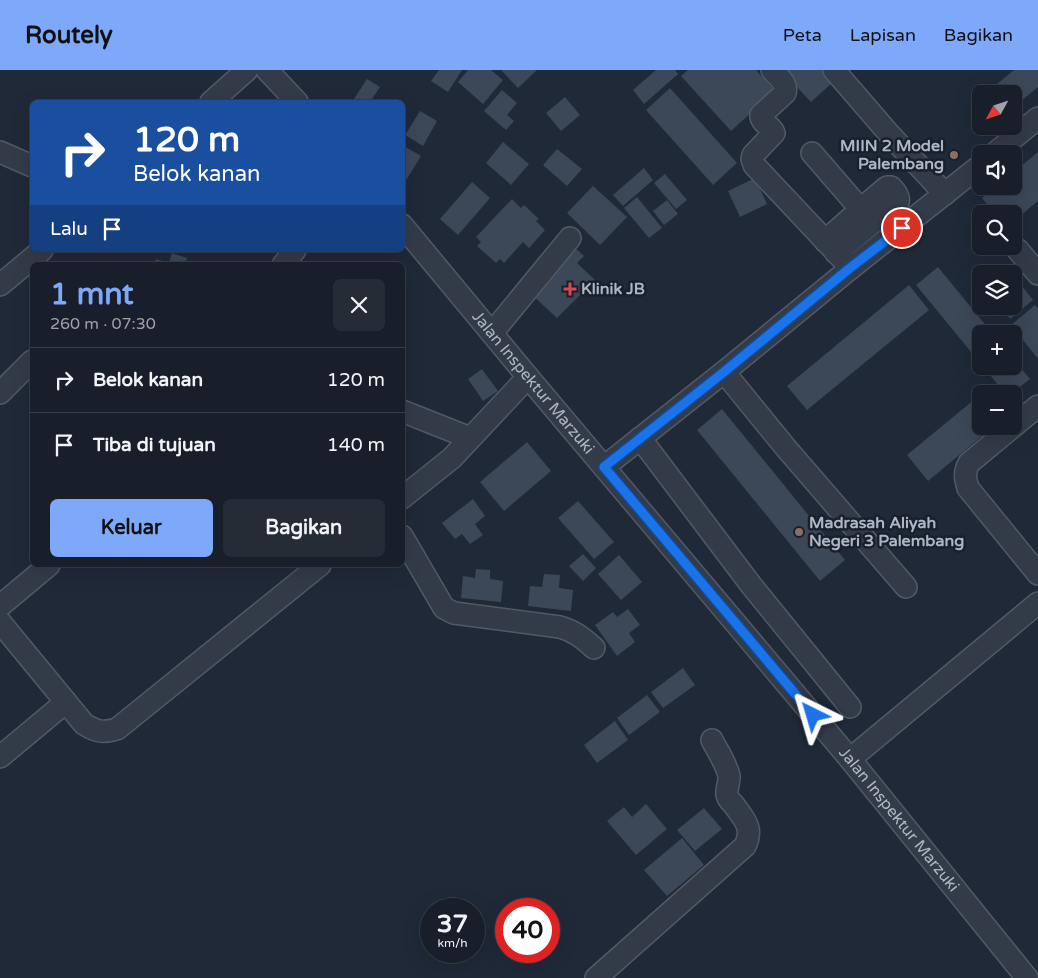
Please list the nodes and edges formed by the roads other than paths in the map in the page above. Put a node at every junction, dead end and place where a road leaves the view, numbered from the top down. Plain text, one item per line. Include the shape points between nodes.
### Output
1 (247, 70) edge
2 (267, 70) edge
3 (772, 70) edge
4 (834, 70) edge
5 (213, 100) edge
6 (294, 100) edge
7 (1038, 118) edge
8 (1005, 145) edge
9 (0, 152) edge
10 (812, 153) dead end
11 (30, 165) edge
12 (972, 172) edge
13 (945, 194) junction
14 (866, 216) junction
15 (405, 229) edge
16 (570, 238) dead end
17 (887, 240) junction
18 (831, 247) junction
19 (40, 252) edge
20 (1022, 255) edge
21 (850, 268) junction
22 (1038, 274) edge
23 (0, 285) edge
24 (492, 333) junction
25 (30, 363) edge
26 (724, 372) junction
27 (528, 377) junction
28 (0, 393) edge
29 (1038, 406) edge
30 (405, 412) edge
31 (470, 438) junction
32 (640, 438) junction
33 (604, 467) junction
34 (405, 496) edge
35 (405, 541) edge
36 (47, 567) edge
37 (318, 567) edge
38 (1038, 574) edge
39 (906, 587) dead end
40 (1038, 603) edge
41 (0, 606) edge
42 (0, 622) edge
43 (594, 648) dead end
44 (66, 702) junction
45 (850, 707) dead end
46 (712, 740) dead end
47 (0, 757) edge
48 (850, 759) junction
49 (596, 978) edge
50 (1027, 978) edge

1 - 5 street
2 - 6 street
3 - 18 street via 786,85 786,91 761,115 774,133 753,155 752,162
4 - 13 street
7 - 8 street
9 - 11 street
10 - 14 street
12 - 13 street
13 - 17 street
14 - 17 street
14 - 18 street
15 - 24 street, Jalan Inspektur Marzuki
16 - 24 street
17 - 21 street
18 - 21 street
19 - 23 street
20 - 22 street
21 - 26 street
24 - 27 street, Jalan Inspektur Marzuki
25 - 28 street
26 - 32 street
26 - 39 street
27 - 31 street
27 - 33 street, Jalan Inspektur Marzuki
29 - 38 street via 965,469 968,488
30 - 31 street
31 - 34 street via 452,458
32 - 33 street
32 - 45 street via 751,585
33 - 48 street, Jalan Inspektur Marzuki
35 - 43 street via 444,608 454,613 560,627 583,637
36 - 41 street
37 - 44 street via 118,729 94,730 84,724
40 - 48 street
42 - 44 street
44 - 47 street
46 - 49 street via 729,775 728,798 745,821 748,840
48 - 50 street, Jalan Inspektur Marzuki

